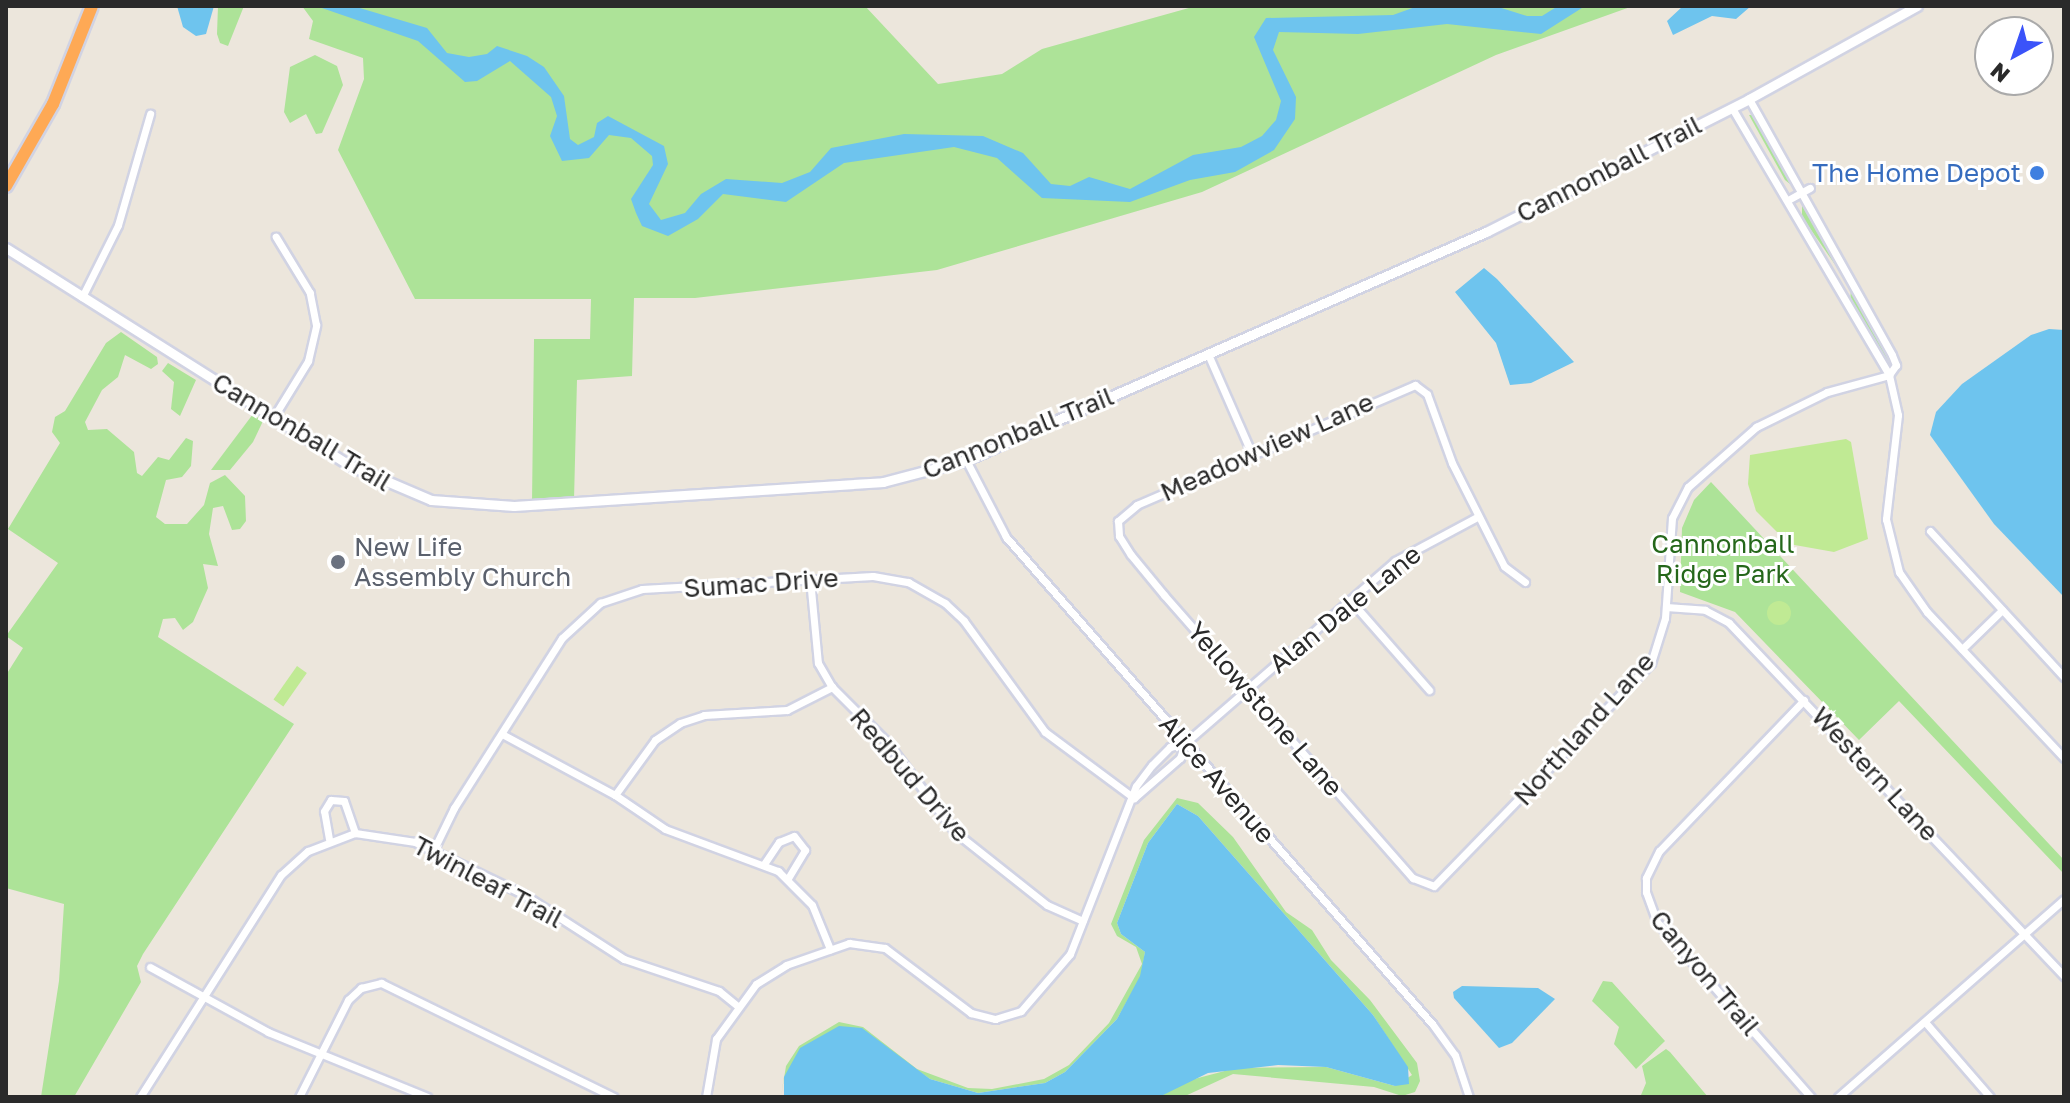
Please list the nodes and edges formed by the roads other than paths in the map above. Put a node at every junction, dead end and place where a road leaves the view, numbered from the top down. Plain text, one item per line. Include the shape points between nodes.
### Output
1 (92, 6) edge
2 (1917, 6) edge
3 (1749, 99) junction
4 (1732, 108) junction
5 (150, 114) dead end
6 (6, 186) edge
7 (1807, 190) junction
8 (1788, 200) junction
9 (276, 237) dead end
10 (6, 248) edge
11 (82, 297) junction
12 (1208, 354) junction
13 (1889, 375) junction
14 (273, 418) junction
15 (1252, 454) junction
16 (966, 460) junction
17 (1477, 517) junction
18 (1118, 521) joint
19 (1930, 531) dead end
20 (810, 579) junction
21 (1525, 582) dead end
22 (1350, 600) junction
23 (1666, 607) junction
24 (2002, 610) junction
25 (1962, 649) junction
26 (2064, 677) edge
27 (832, 687) junction
28 (1248, 689) junction
29 (1429, 690) dead end
30 (1804, 700) junction
31 (502, 734) junction
32 (1185, 743) junction
33 (2064, 758) edge
34 (615, 795) junction
35 (1134, 798) junction
36 (355, 833) junction
37 (329, 839) junction
38 (433, 851) junction
39 (764, 864) junction
40 (788, 878) junction
41 (1428, 886) joint
42 (2064, 899) edge
43 (1083, 921) junction
44 (2025, 934) junction
45 (830, 949) junction
46 (150, 967) dead end
47 (2064, 976) edge
48 (204, 997) junction
49 (736, 1005) junction
50 (1925, 1022) junction
51 (319, 1053) junction
52 (140, 1097) edge
53 (299, 1097) edge
54 (427, 1097) edge
55 (614, 1097) edge
56 (706, 1097) edge
57 (1469, 1097) edge
58 (1811, 1097) edge
59 (1838, 1097) edge
60 (1990, 1097) edge

1 - 6 highway via 53,104
2 - 3 main road, Cannonball Trail
3 - 4 main road, Cannonball Trail
3 - 7 street
4 - 8 street
4 - 12 main road, Cannonball Trail via 1486,232
5 - 11 street via 118,225
7 - 8 street
7 - 13 street via 1892,355 1896,365
8 - 13 street
9 - 14 street via 310,293 316,325 308,361
10 - 11 main road, Cannonball Trail
11 - 14 main road, Cannonball Trail
12 - 15 street
12 - 16 main road, Cannonball Trail
13 - 23 street, Northland Lane via 1827,392 1756,427 1688,487 1676,505 1669,532
13 - 25 street via 1898,415 1886,519 1891,545 1916,598
14 - 16 main road, Cannonball Trail via 386,485 469,506 862,484 916,476
15 - 17 street, Meadowview Lane via 1409,385 1421,388
15 - 18 street, Meadowview Lane via 1127,509
16 - 32 street, Alice Avenue via 1006,537
17 - 21 street via 1504,566
17 - 22 street, Alan Dale Lane via 1413,549
18 - 28 street, Yellowstone Lane via 1119,536 1141,569
19 - 24 street
20 - 27 street, Redbud Drive via 818,663
20 - 31 street, Sumac Drive via 642,589 600,603 562,638
20 - 35 street, Sumac Drive via 897,578 945,603 1045,732
22 - 28 street, Alan Dale Lane
22 - 29 street
23 - 30 street, Western Lane via 1705,610 1729,623
23 - 41 street, Northland Lane via 1662,636 1648,666 1443,880
24 - 25 street
24 - 26 street
25 - 33 street
27 - 34 street via 787,710 704,715 680,723 655,740
27 - 43 street, Redbud Drive via 886,741 955,832 1047,905
28 - 32 street, Alan Dale Lane
28 - 41 street, Yellowstone Lane via 1413,878
30 - 44 street, Western Lane
30 - 58 street, Canyon Trail via 1659,851 1646,878 1646,897 1657,922
31 - 34 street
31 - 38 street, Sumac Drive
32 - 35 street, Alan Dale Lane via 1180,758
32 - 35 street, Alan Dale Lane via 1170,747 1152,765
32 - 57 street, Alice Avenue via 1433,1025 1455,1055
34 - 39 street via 676,834
35 - 43 street, Alan Dale Lane
36 - 37 street, Twinleaf Trail
36 - 37 street via 344,801 331,800 324,811
36 - 38 street, Twinleaf Trail via 386,833
37 - 48 street, Twinleaf Trail via 281,875
38 - 49 street, Twinleaf Trail via 523,894 624,959 719,991
39 - 40 street
39 - 40 street via 786,836 794,836 805,850
40 - 45 street via 818,914
42 - 44 street
43 - 45 street, Alan Dale Lane via 1070,954 1034,1001 995,1019 964,1010 885,948 860,942
44 - 47 street, Western Lane
44 - 50 street
45 - 49 street, Alan Dale Lane via 771,973
46 - 48 street
48 - 51 street
48 - 52 street, Twinleaf Trail
49 - 56 street, Alan Dale Lane via 709,1057
50 - 59 street
50 - 60 street
51 - 53 street
51 - 54 street
51 - 55 street via 348,1000 361,988 381,983

